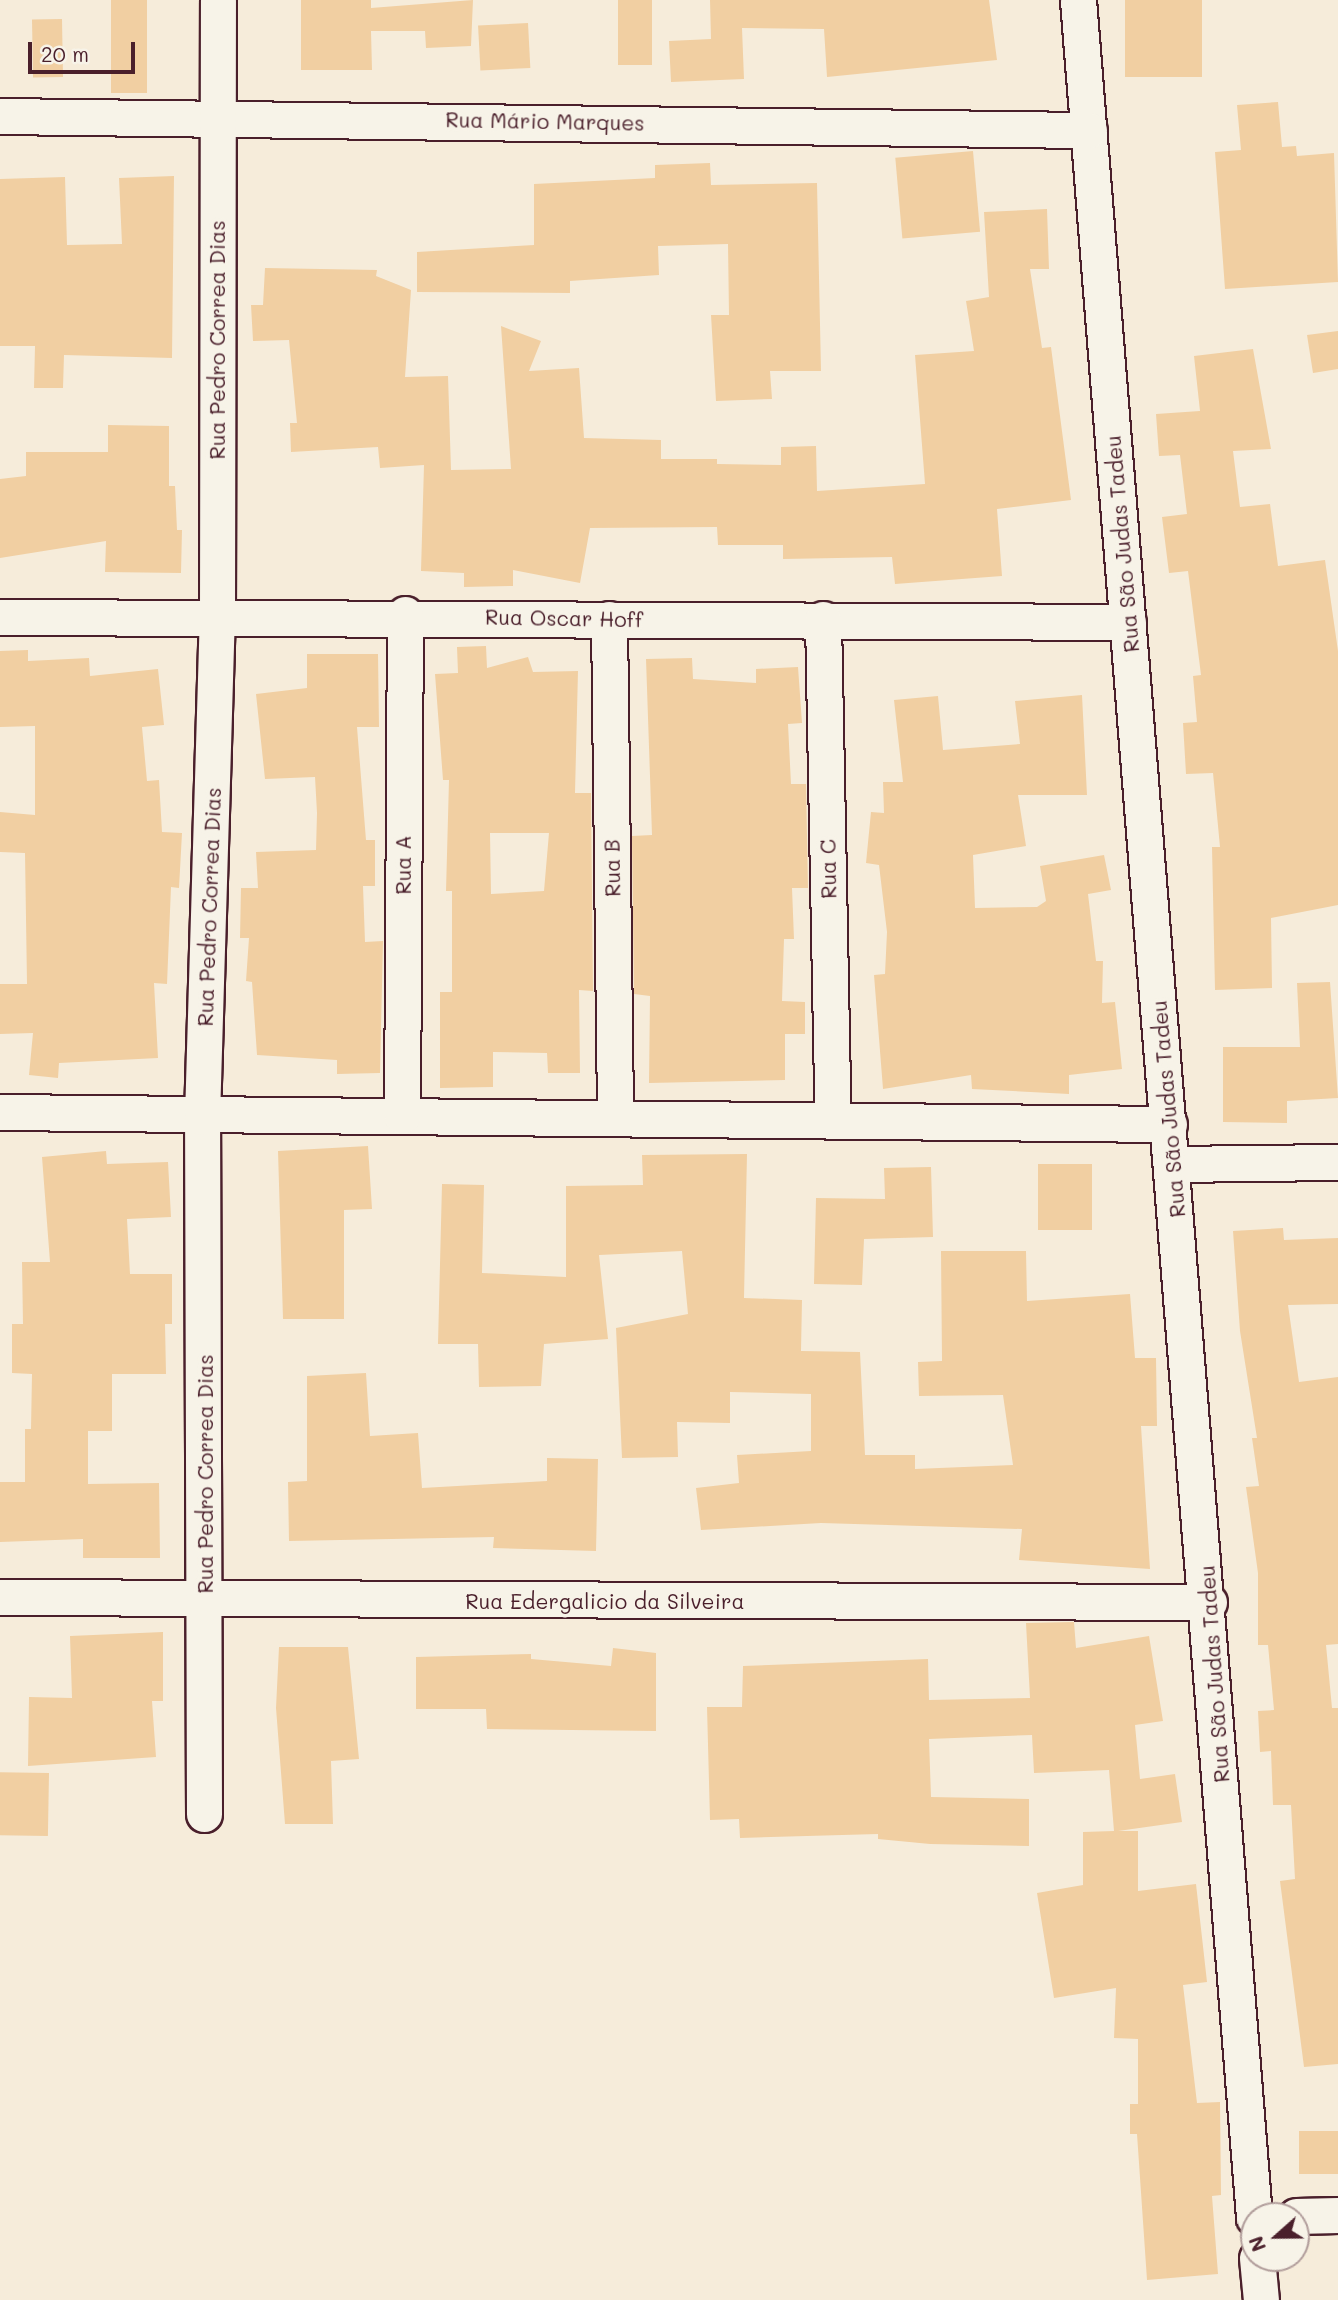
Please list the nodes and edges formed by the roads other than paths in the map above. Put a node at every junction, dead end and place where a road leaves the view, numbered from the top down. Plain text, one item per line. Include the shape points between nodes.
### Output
1 (218, 0) edge
2 (1078, 0) edge
3 (0, 116) edge
4 (216, 116) junction
5 (1089, 130) junction
6 (405, 614) junction
7 (0, 617) edge
8 (217, 618) junction
9 (823, 619) junction
10 (609, 620) junction
11 (1128, 622) junction
12 (0, 1112) edge
13 (402, 1116) junction
14 (202, 1117) junction
15 (615, 1117) junction
16 (833, 1118) junction
17 (1170, 1124) junction
18 (1338, 1162) edge
19 (1172, 1164) junction
20 (0, 1597) edge
21 (206, 1600) junction
22 (1209, 1602) junction
23 (204, 1814) dead end
24 (1253, 2202) edge
25 (1338, 2215) edge
26 (1310, 2216) edge
27 (1258, 2272) edge
28 (1261, 2300) edge

1 - 4 street, Rua Pedro Correa Dias
2 - 5 street, Rua São Judas Tadeu
3 - 4 street, Rua Mário Marques
4 - 5 street, Rua Mário Marques
4 - 8 street, Rua Pedro Correa Dias
5 - 11 street, Rua São Judas Tadeu
6 - 8 street, Rua Oscar Hoff
6 - 10 street, Rua Oscar Hoff
6 - 13 street, Rua A
7 - 8 street, Rua Oscar Hoff
8 - 14 street, Rua Pedro Correa Dias
9 - 10 street, Rua Oscar Hoff
9 - 11 street, Rua Oscar Hoff
9 - 16 street, Rua C
10 - 15 street, Rua B
11 - 17 street, Rua São Judas Tadeu
12 - 14 street
13 - 14 street
13 - 15 street
14 - 21 street, Rua Pedro Correa Dias
15 - 16 street
16 - 17 street
17 - 19 street, Rua São Judas Tadeu
18 - 19 street
19 - 22 street, Rua São Judas Tadeu
20 - 21 street, Rua Edergalicio da Silveira
21 - 22 street, Rua Edergalicio da Silveira
21 - 23 street, Rua Pedro Correa Dias
22 - 24 street, Rua São Judas Tadeu
25 - 26 street
27 - 28 street

